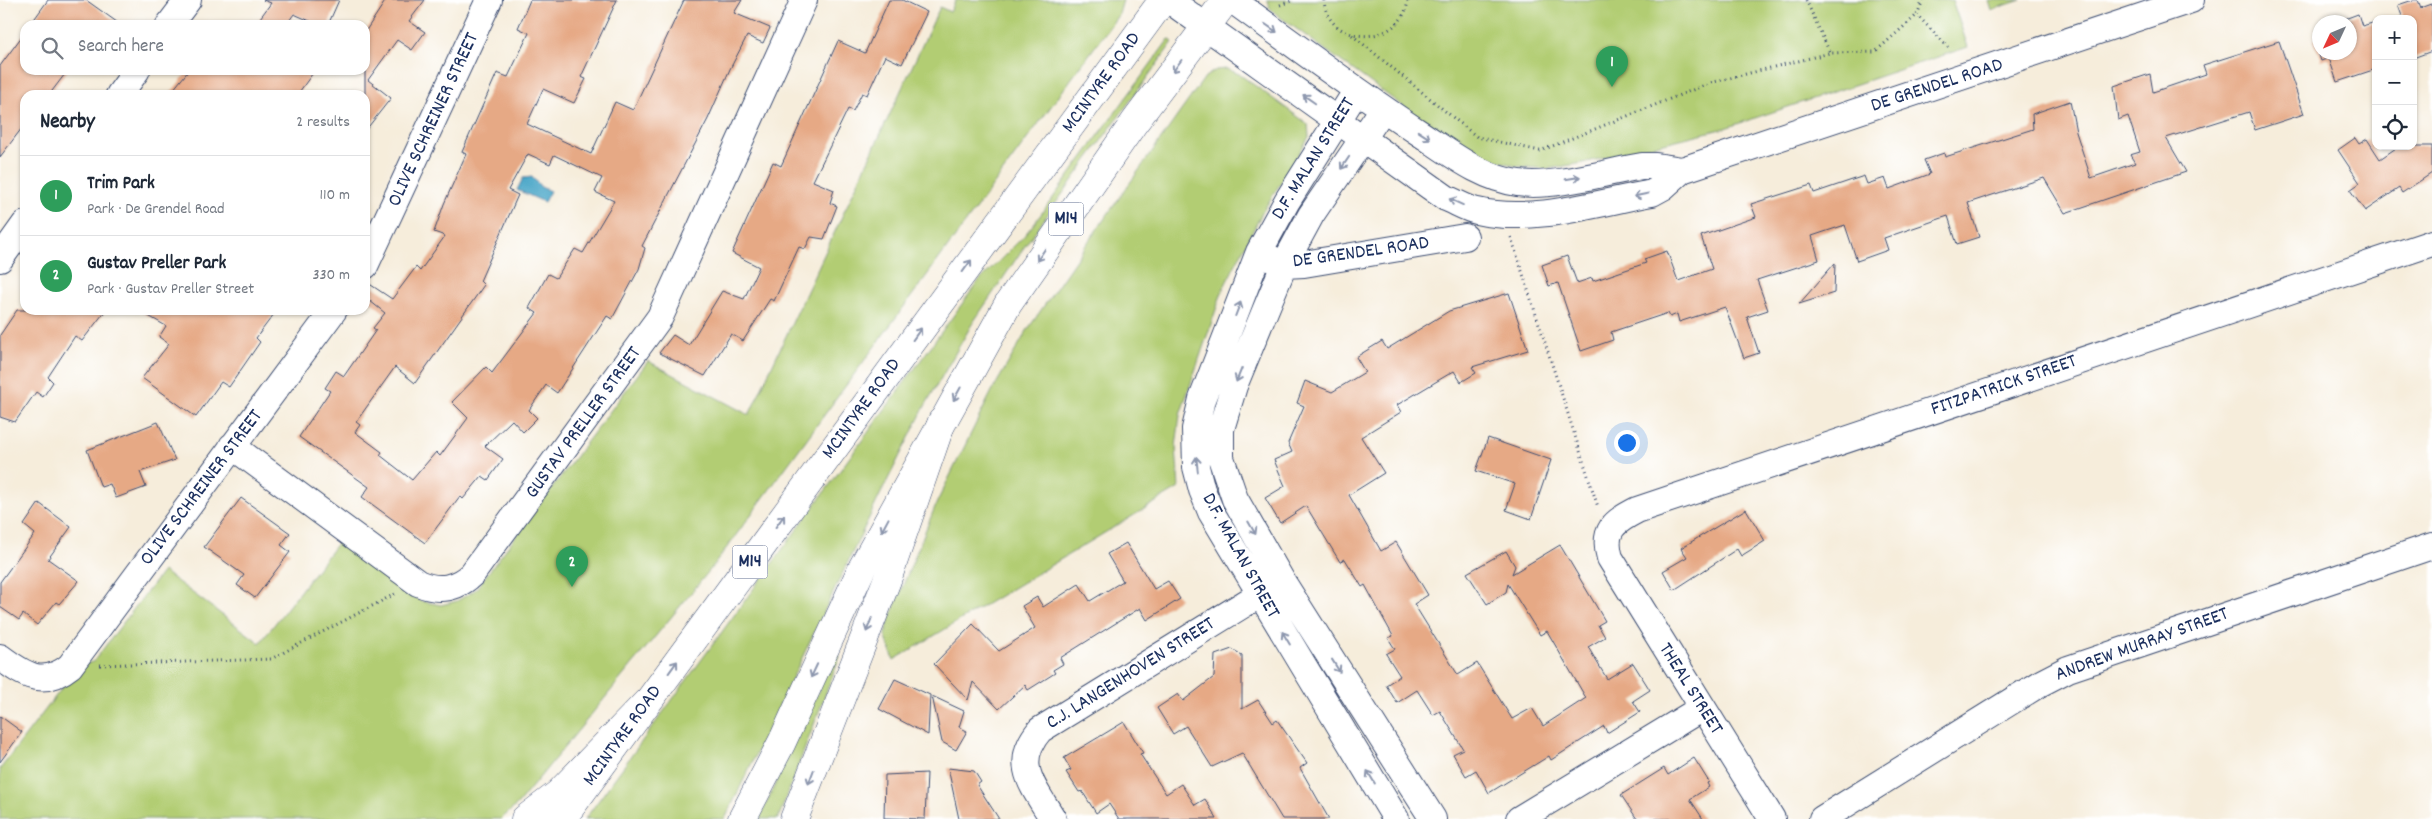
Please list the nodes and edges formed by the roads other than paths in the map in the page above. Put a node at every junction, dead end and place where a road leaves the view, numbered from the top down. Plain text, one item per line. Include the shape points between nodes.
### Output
1 (188, 0) edge
2 (489, 0) edge
3 (804, 0) edge
4 (1163, 0) edge
5 (1169, 0) edge
6 (1226, 0) edge
7 (1232, 0) edge
8 (2191, 0) edge
9 (173, 20) edge
10 (1206, 27) junction
11 (133, 75) edge
12 (123, 90) edge
13 (1357, 90) junction
14 (1383, 108) junction
15 (1337, 119) junction
16 (1363, 138) junction
17 (1682, 170) junction
18 (20, 231) edge
19 (1465, 237) dead end
20 (2432, 243) edge
21 (1259, 252) junction
22 (370, 255) edge
23 (0, 259) edge
24 (1284, 265) junction
25 (330, 315) edge
26 (942, 421) junction
27 (232, 446) junction
28 (1609, 546) joint
29 (2432, 546) edge
30 (1282, 580) junction
31 (1260, 595) junction
32 (0, 657) edge
33 (647, 702) junction
34 (1702, 708) junction
35 (525, 819) edge
36 (562, 819) edge
37 (742, 819) edge
38 (794, 819) edge
39 (1053, 819) edge
40 (1396, 819) edge
41 (1433, 819) edge
42 (1519, 819) edge
43 (1772, 819) edge
44 (1822, 819) edge

1 - 9 street
2 - 22 street, OLIVE SCHREINER STREET
3 - 27 street, GUSTAV PRELLER STREET via 655,327 464,581 447,588 418,583
33 -> 4 main road, MCINTYRE ROAD / M14
5 - 10 street, DE GRENDEL ROAD
6 - 10 main road, M14
7 -> 13 street, DE GRENDEL ROAD
8 - 17 street, DE GRENDEL ROAD
15 -> 10 street, DE GRENDEL ROAD
10 -> 26 main road, M14 via 1128,131 1008,304
11 - 12 street
13 - 14 street, DE GRENDEL ROAD
13 - 15 street, D.F. MALAN STREET
14 - 16 street, D.F. MALAN STREET
14 -> 17 street, DE GRENDEL ROAD via 1469,166 1518,184 1546,183 1642,166
15 - 16 street, DE GRENDEL ROAD
15 - 21 street, D.F. MALAN STREET
17 -> 16 street, DE GRENDEL ROAD via 1652,193 1543,214 1503,215 1475,211 1446,198
16 -> 24 street, D.F. MALAN STREET via 1310,215
18 - 23 street
19 - 24 street, DE GRENDEL ROAD
20 - 28 street, FITZPATRICK STREET via 1637,510 1620,518
21 - 24 street, DE GRENDEL ROAD
31 -> 21 street, D.F. MALAN STREET via 1211,512 1202,490 1196,466 1195,429 1202,399
24 -> 30 street, D.F. MALAN STREET via 1234,386 1221,430 1221,458 1227,480
25 - 27 street, OLIVE SCHREINER STREET
26 -> 37 main road, M14 via 862,568 782,742
26 -> 38 main road via 887,580
27 - 32 street, OLIVE SCHREINER STREET via 70,666 57,675 40,678 23,673
28 - 34 street, THEAL STREET
29 - 44 street, ANDREW MURRAY STREET via 2068,670 2039,684
30 - 31 street, C.J. LANGENHOVEN STREET
30 -> 41 street, D.F. MALAN STREET
31 - 39 street, C.J. LANGENHOVEN STREET via 1040,730 1030,742 1025,762 1031,784
40 -> 31 street, D.F. MALAN STREET
33 - 35 main road via 558,794
33 - 36 main road, MCINTYRE ROAD / M14
34 - 42 street
34 - 43 street, THEAL STREET

